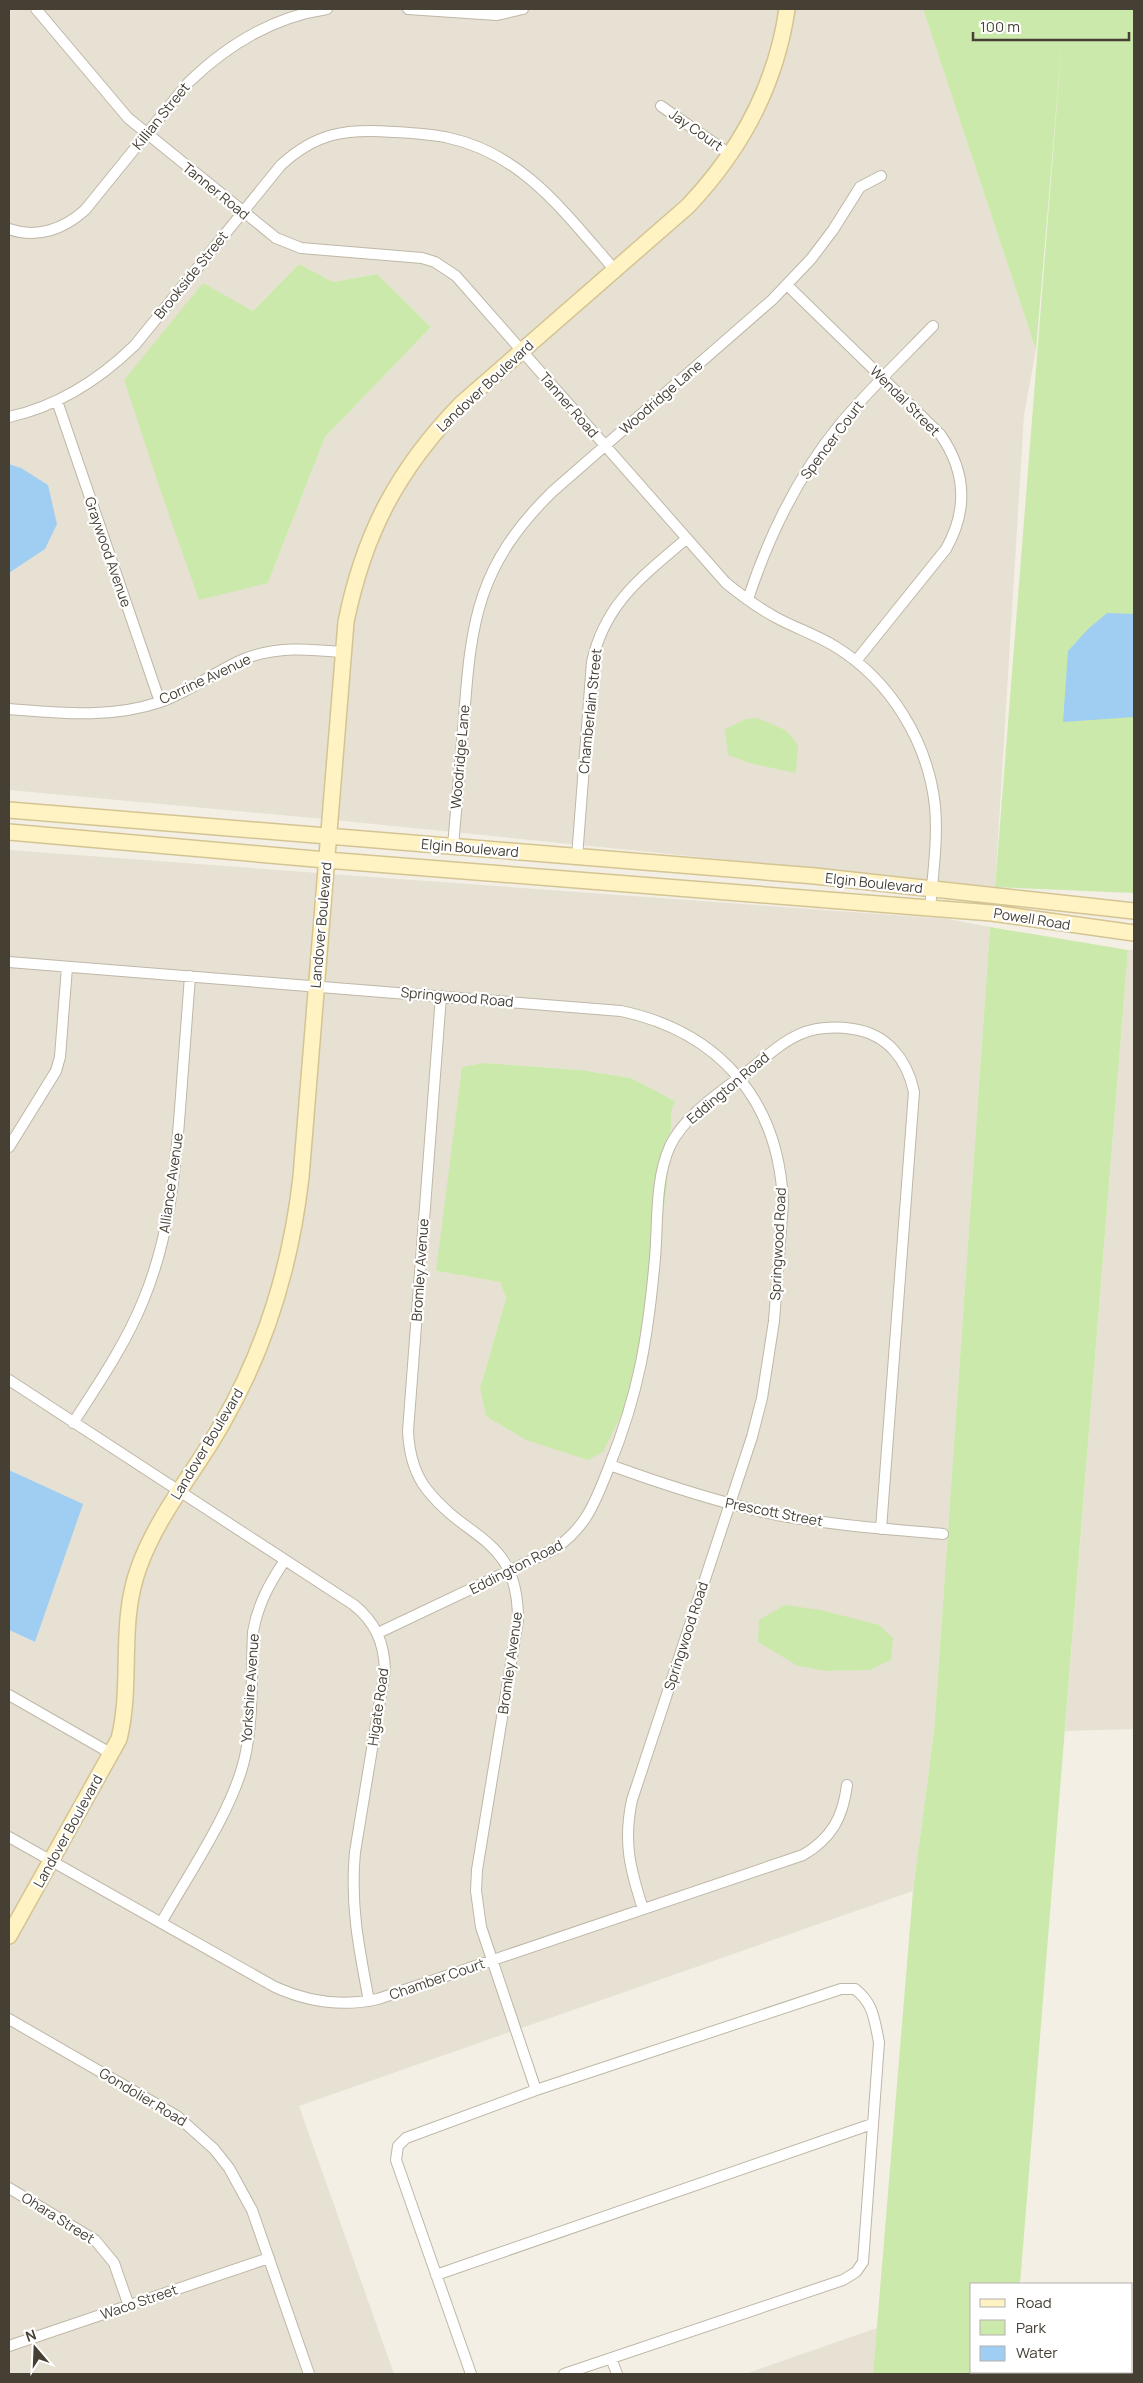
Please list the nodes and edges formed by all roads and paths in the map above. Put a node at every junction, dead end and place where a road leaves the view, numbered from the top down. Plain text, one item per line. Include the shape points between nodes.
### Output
1 (36, 9) edge
2 (327, 9) edge
3 (408, 9) edge
4 (523, 9) edge
5 (787, 9) edge
6 (660, 106) dead end
7 (146, 134) junction
8 (731, 155) junction
9 (881, 176) dead end
10 (242, 212) junction
11 (9, 229) edge
12 (615, 270) junction
13 (787, 286) junction
14 (933, 326) dead end
15 (522, 351) junction
16 (883, 378) junction
17 (57, 401) junction
18 (9, 417) edge
19 (604, 446) junction
20 (686, 540) junction
21 (748, 600) junction
22 (342, 652) junction
23 (856, 661) junction
24 (160, 702) junction
25 (9, 709) edge
26 (9, 810) edge
27 (9, 832) edge
28 (328, 837) junction
29 (453, 846) junction
30 (576, 857) junction
31 (326, 860) junction
32 (932, 889) junction
33 (930, 908) junction
34 (1134, 911) edge
35 (1134, 932) edge
36 (9, 962) edge
37 (67, 966) junction
38 (190, 976) junction
39 (316, 986) junction
40 (442, 996) junction
41 (739, 1078) junction
42 (9, 1147) edge
43 (9, 1380) edge
44 (73, 1423) junction
45 (610, 1465) junction
46 (179, 1491) junction
47 (730, 1504) junction
48 (881, 1529) junction
49 (943, 1534) dead end
50 (285, 1560) junction
51 (509, 1572) junction
52 (378, 1633) junction
53 (9, 1695) edge
54 (112, 1754) junction
55 (847, 1785) dead end
56 (9, 1837) edge
57 (51, 1861) junction
58 (643, 1909) junction
59 (161, 1923) junction
60 (9, 1936) edge
61 (492, 1960) junction
62 (369, 2001) junction
63 (9, 2019) edge
64 (536, 2090) junction
65 (872, 2124) junction
66 (9, 2188) edge
67 (269, 2258) junction
68 (436, 2275) junction
69 (129, 2306) junction
70 (9, 2346) edge
71 (611, 2358) junction
72 (309, 2374) edge
73 (471, 2374) edge
74 (564, 2374) edge
75 (617, 2374) edge

1 - 7 street, Tanner Road via 112,100
2 - 7 street, Killian Street via 282,20 223,51 188,83
3 - 4 street via 498,15
5 - 8 main road, Landover Boulevard via 771,77 756,113
6 - 8 street, Jay Court
7 - 10 street, Tanner Road
7 - 11 street, Killian Street via 75,219 62,227 36,233
8 - 12 main road, Landover Boulevard via 688,206
9 - 13 street, Woodridge Lane via 860,187 833,230
10 - 12 street, Brookside Street via 287,159 325,136 358,130 432,135 492,152 532,178
10 - 15 street, Tanner Road via 276,238 300,248 412,257 435,262 456,276
10 - 17 street, Brookside Street via 135,345 98,378
12 - 15 main road, Landover Boulevard
13 - 16 street, Wendal Street
13 - 19 street, Woodridge Lane
14 - 16 street, Spencer Court
15 - 19 street, Tanner Road
15 - 22 main road, Landover Boulevard via 462,404 401,477 381,512 361,561 347,614
16 - 21 street, Spencer Court via 842,422 804,475 772,535
16 - 23 street, Wendal Street via 949,446 960,474 962,503 954,534 946,549
17 - 18 street, Brookside Street
17 - 24 street, Graywood Avenue
19 - 20 street, Tanner Road
19 - 29 street, Woodridge Lane via 552,492 520,527 492,572 481,599 469,649
20 - 21 street, Tanner Road via 726,583
20 - 30 street, Chamberlain Street via 620,599 596,645
21 - 23 street, Tanner Road via 776,618 838,647
22 - 24 street, Corrine Avenue via 305,649 264,653 237,662
22 - 28 main road, Landover Boulevard
23 - 32 street, Tanner Road via 892,698 925,760 935,806
24 - 25 street, Corrine Avenue via 106,713
26 - 28 main road, Elgin Boulevard
27 - 31 main road, Elgin Boulevard
28 - 29 main road, Elgin Boulevard
28 - 31 main road, Landover Boulevard
29 - 30 main road, Elgin Boulevard
30 - 32 main road, Elgin Boulevard
31 - 33 main road, Elgin Boulevard
31 - 39 main road, Landover Boulevard
32 - 33 street, Tanner Road
32 - 34 main road, Powell Road
33 - 35 main road, Powell Road
36 - 37 street, Springwood Road
37 - 38 street, Springwood Road
37 - 42 street via 60,1057 56,1071
38 - 39 street, Springwood Road
38 - 44 street, Alliance Avenue via 175,1169 164,1239 131,1328
39 - 40 street, Springwood Road
39 - 46 main road, Landover Boulevard via 297,1213 282,1284 240,1392
40 - 41 street, Springwood Road via 621,1011 643,1016 666,1024 704,1045
40 - 51 street, Bromley Avenue via 409,1448 427,1491 493,1547
41 - 45 street, Eddington Road via 689,1120 679,1131 665,1158 644,1357
41 - 47 street, Springwood Road via 771,1132 778,1156 783,1203 769,1359 752,1437
41 - 48 street, Eddington Road via 787,1039 805,1030 825,1027 853,1029 878,1037 898,1054 911,1077 914,1105
43 - 44 street
44 - 46 street, Higate Road
45 - 47 street, Prescott Street
45 - 51 street, Eddington Road via 588,1516 578,1530 554,1550
46 - 50 street, Higate Road
46 - 54 main road, Landover Boulevard via 147,1547 131,1596 123,1723
47 - 48 street, Prescott Street via 821,1522
47 - 58 street, Springwood Road via 632,1800 628,1819 628,1859
48 - 49 street, Prescott Street
50 - 52 street, Higate Road via 354,1605
50 - 59 street, Yorkshire Avenue via 268,1586 256,1615 248,1737 237,1783
51 - 52 street, Eddington Road
51 - 61 street, Bromley Avenue via 516,1590 518,1620 476,1891 481,1926
52 - 62 street, Higate Road via 384,1670 352,1880 355,1930
53 - 54 street
54 - 57 main road, Landover Boulevard
55 - 58 street, Chamber Court via 841,1816 831,1833 816,1847
56 - 57 street, Chamber Court
57 - 59 street, Chamber Court
57 - 60 main road, Landover Boulevard
58 - 61 street, Chamber Court
59 - 62 street, Chamber Court via 291,1994 328,2003
61 - 62 street, Chamber Court
61 - 64 street, Bromley Avenue
63 - 67 street, Gondolier Road via 158,2104 196,2131 219,2155 242,2189
64 - 65 street via 841,1989 855,1989 867,1998 878,2042
64 - 68 street via 406,2138 398,2146 396,2160
65 - 68 street
65 - 71 street via 863,2262 856,2272 843,2280
66 - 69 street, Ohara Street via 95,2240 114,2263
67 - 69 street, Waco Street
67 - 72 street, Gondolier Road
68 - 73 street
69 - 70 street, Waco Street
71 - 74 street
71 - 75 street

